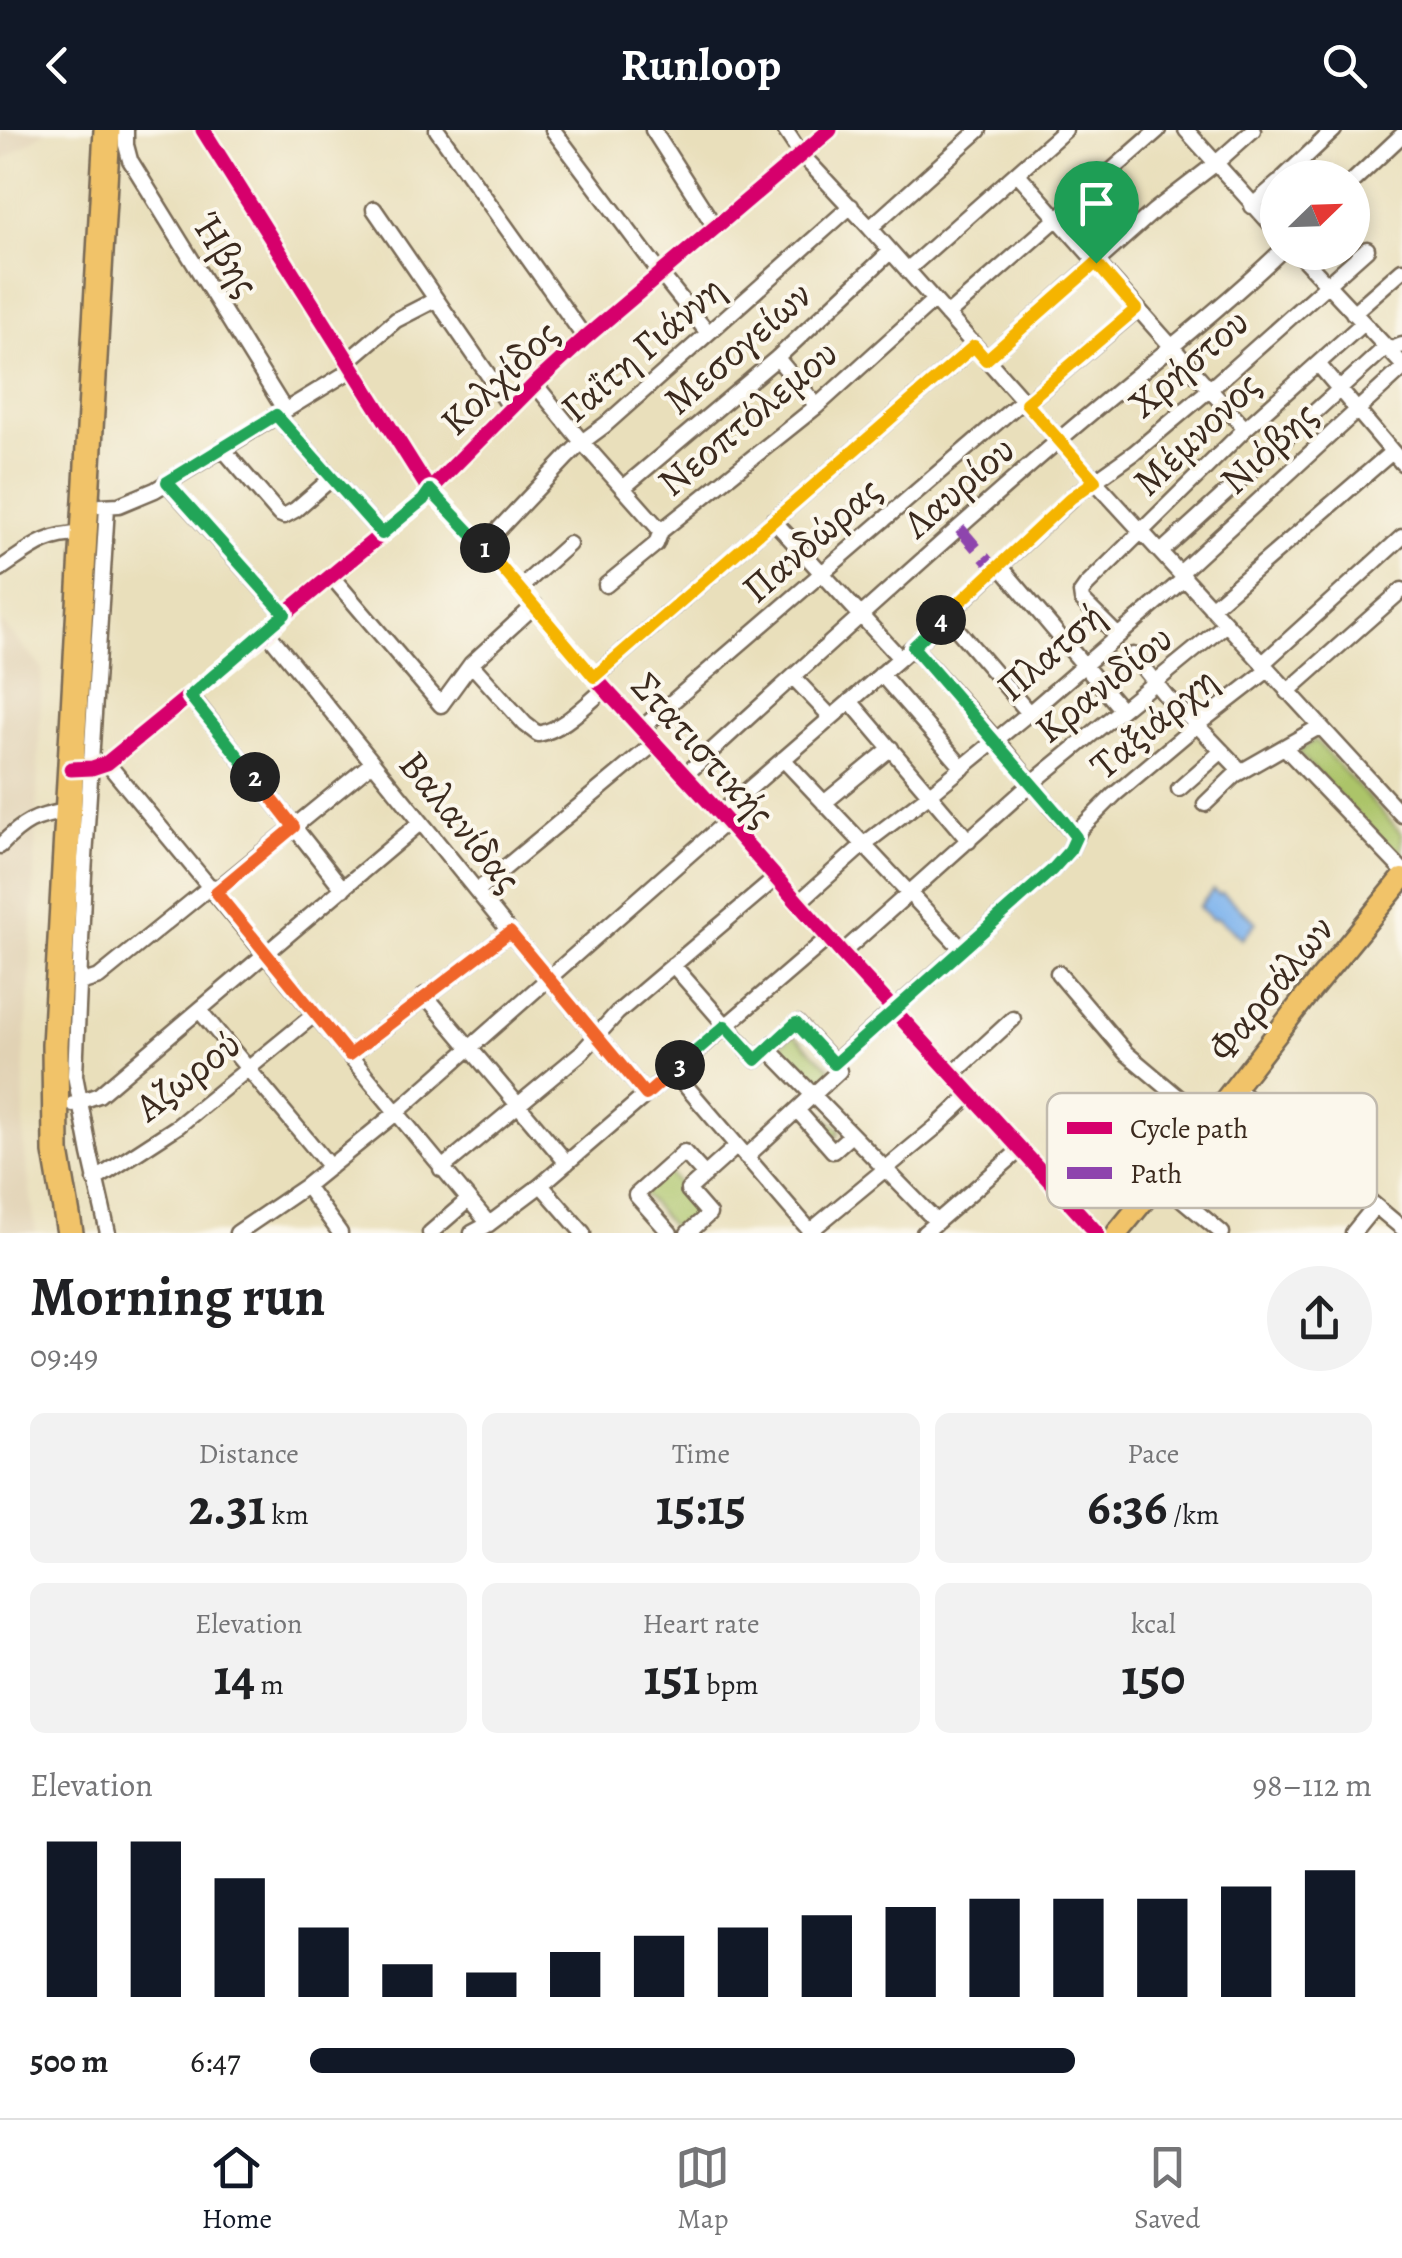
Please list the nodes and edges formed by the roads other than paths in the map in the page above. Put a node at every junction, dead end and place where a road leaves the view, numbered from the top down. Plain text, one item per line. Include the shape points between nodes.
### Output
1 (106, 130) edge
2 (126, 130) edge
3 (203, 130) edge
4 (437, 130) edge
5 (553, 130) edge
6 (653, 130) edge
7 (785, 130) edge
8 (830, 130) edge
9 (979, 130) edge
10 (1065, 130) edge
11 (1158, 130) edge
12 (1186, 130) edge
13 (1253, 130) edge
14 (1334, 130) edge
15 (1048, 135) edge
16 (1402, 135) edge
17 (801, 154) junction
18 (1302, 160) edge
19 (1214, 164) junction
20 (1370, 165) edge
21 (1017, 173) junction
22 (1260, 199) edge
23 (850, 206) junction
24 (1252, 206) junction
25 (374, 209) dead end
26 (1260, 214) edge
27 (1056, 218) junction
28 (716, 227) junction
29 (870, 228) junction
30 (890, 252) junction
31 (1096, 263) junction
32 (907, 270) junction
33 (1260, 270) edge
34 (1313, 270) edge
35 (1342, 270) edge
36 (1402, 270) edge
37 (661, 274) junction
38 (1326, 284) junction
39 (436, 300) junction
40 (933, 300) junction
41 (1136, 309) junction
42 (947, 315) junction
43 (1358, 318) junction
44 (708, 334) junction
45 (586, 338) junction
46 (974, 346) junction
47 (1394, 346) edge
48 (1172, 348) junction
49 (777, 358) junction
50 (986, 360) junction
51 (1318, 364) junction
52 (350, 365) junction
53 (1402, 366) edge
54 (534, 384) junction
55 (1210, 389) junction
56 (1339, 390) junction
57 (1024, 401) junction
58 (817, 406) junction
59 (511, 408) junction
60 (1356, 410) junction
61 (280, 412) junction
62 (1244, 429) junction
63 (1060, 440) junction
64 (582, 442) junction
65 (222, 448) junction
66 (1397, 458) edge
67 (332, 478) junction
68 (1095, 481) junction
69 (167, 482) junction
70 (623, 488) junction
71 (430, 490) junction
72 (96, 506) junction
73 (773, 520) junction
74 (1141, 530) junction
75 (661, 531) junction
76 (84, 534) junction
77 (382, 534) junction
78 (1402, 537) edge
79 (569, 544) dead end
80 (483, 546) junction
81 (1161, 552) junction
82 (1000, 566) junction
83 (0, 568) edge
84 (822, 572) junction
85 (1182, 576) junction
86 (332, 577) junction
87 (606, 585) dead end
88 (520, 588) junction
89 (1402, 590) edge
90 (536, 606) junction
91 (1211, 608) junction
92 (285, 614) junction
93 (859, 615) junction
94 (945, 615) junction
95 (1226, 624) junction
96 (267, 632) junction
97 (1118, 636) junction
98 (913, 647) junction
99 (1133, 655) dead end
100 (900, 658) junction
101 (471, 664) junction
102 (1084, 666) junction
103 (1265, 668) junction
104 (881, 674) junction
105 (594, 677) junction
106 (793, 677) junction
107 (1156, 683) junction
108 (605, 689) junction
109 (1288, 692) junction
110 (190, 696) junction
111 (850, 701) junction
112 (1120, 709) junction
113 (1029, 713) junction
114 (831, 717) junction
115 (1197, 724) junction
116 (1319, 727) junction
117 (642, 728) junction
118 (996, 740) junction
119 (655, 743) junction
120 (891, 748) junction
121 (1285, 748) junction
122 (1222, 752) junction
123 (783, 759) junction
124 (372, 763) junction
125 (90, 766) junction
126 (963, 768) junction
127 (1241, 771) junction
128 (685, 775) junction
129 (1032, 783) junction
130 (1180, 790) dead end
131 (930, 794) junction
132 (824, 803) junction
133 (1205, 804) dead end
134 (68, 811) junction
135 (1402, 816) edge
136 (724, 817) junction
137 (421, 822) junction
138 (294, 827) junction
139 (1076, 837) junction
140 (969, 840) junction
141 (863, 845) junction
142 (0, 846) edge
143 (1402, 870) edge
144 (776, 878) junction
145 (1402, 879) edge
146 (213, 888) junction
147 (343, 888) junction
148 (477, 892) junction
149 (908, 893) junction
150 (798, 903) junction
151 (510, 932) junction
152 (828, 938) junction
153 (961, 948) junction
154 (266, 954) junction
155 (842, 954) junction
156 (673, 966) junction
157 (1058, 974) dead end
158 (548, 978) junction
159 (80, 983) junction
160 (426, 996) junction
161 (200, 1010) junction
162 (895, 1010) junction
163 (315, 1014) junction
164 (1013, 1019) dead end
165 (725, 1026) junction
166 (596, 1036) junction
167 (469, 1047) junction
168 (768, 1049) junction
169 (349, 1055) junction
170 (834, 1064) junction
171 (249, 1070) junction
172 (672, 1071) junction
173 (952, 1076) junction
174 (1235, 1088) junction
175 (1173, 1093) edge
176 (1231, 1093) edge
177 (1241, 1093) edge
178 (970, 1094) junction
179 (646, 1095) junction
180 (813, 1095) junction
181 (67, 1103) junction
182 (518, 1106) junction
183 (796, 1110) junction
184 (396, 1113) junction
185 (851, 1135) junction
186 (1020, 1150) junction
187 (742, 1151) junction
188 (566, 1163) junction
189 (330, 1167) junction
190 (885, 1167) junction
191 (442, 1169) junction
192 (705, 1174) junction
193 (1047, 1179) edge
194 (95, 1180) junction
195 (541, 1184) junction
196 (306, 1186) junction
197 (467, 1200) junction
198 (1074, 1208) edge
199 (1138, 1208) edge
200 (1192, 1208) edge
201 (1373, 1208) edge
202 (1377, 1208) edge
203 (938, 1222) junction
204 (488, 1224) junction
205 (1402, 1228) edge
206 (665, 1231) edge
207 (810, 1232) edge
208 (70, 1233) edge
209 (108, 1233) edge
210 (237, 1233) edge
211 (340, 1233) edge
212 (430, 1233) edge
213 (472, 1233) edge
214 (584, 1233) edge
215 (688, 1233) edge
216 (924, 1233) edge
217 (1097, 1233) edge
218 (1117, 1233) edge
219 (1222, 1233) edge
220 (1352, 1233) edge

1 - 72 highway
2 - 61 street, Ήβης via 130,160
3 - 52 street, Στατιστικής
4 - 45 street
5 - 37 street
6 - 28 street
7 - 17 street
8 - 17 street, Κολχίδος
9 - 29 street
10 - 15 street
11 - 27 street
12 - 19 street
13 - 19 street
14 - 18 street
15 - 21 street
16 - 20 street
17 - 23 street
17 - 28 street, Κολχίδος
19 - 24 street
19 - 31 street
21 - 27 street
21 - 32 street
22 - 24 street
23 - 29 street
23 - 44 street, Γαΐτη Γιάννη
24 - 26 street
25 - 39 street
27 - 31 street
27 - 42 street
28 - 37 street, Κολχίδος
29 - 30 street
30 - 32 street
30 - 49 street, Μεσογείων
31 - 41 street
31 - 50 street
32 - 40 street
33 - 48 street, Λαυρίου
34 - 38 street
35 - 38 street, Χρήστου
36 - 43 street, Μέμνονος
37 - 44 street
37 - 45 street, Κολχίδος
38 - 43 street
38 - 55 street, Χρήστου
39 - 52 street via 396,320
39 - 59 street
40 - 42 street
40 - 58 street, Νεοπτόλεμου
41 - 48 street
41 - 57 street, Πανδώρας
42 - 46 street
43 - 47 street
43 - 51 street, Μέμνονος
44 - 64 street, Γαΐτη Γιάννη
45 - 54 street, Κολχίδος
46 - 50 street
46 - 73 street
47 - 53 street
47 - 56 street
48 - 55 street
48 - 63 street, Λαυρίου
49 - 58 street
49 - 70 street, Μεσογείων
50 - 57 street
51 - 56 street
51 - 62 street, Μέμνονος
52 - 61 street
52 - 71 street, Στατιστικής
53 - 60 street, Νιόβης
54 - 59 street, Κολχίδος
54 - 64 street
55 - 62 street
55 - 68 street, Χρήστου
56 - 60 street
56 - 81 street
57 - 63 street
57 - 84 street, Πανδώρας
58 - 75 street, Νεοπτόλεμου
59 - 71 street, Κολχίδος
60 - 66 street
60 - 85 street, Νιόβης
61 - 65 street
61 - 67 street, Ήβης
62 - 74 street, Μέμνονος
63 - 68 street
63 - 93 street, Λαυρίου
64 - 70 street
64 - 80 street, Γαΐτη Γιάννη
65 - 67 street via 284,516
65 - 69 street
66 - 91 street
67 - 77 street, Ήβης
68 - 74 street
68 - 82 street, Χρήστου
69 - 72 street via 130,501
69 - 92 street
70 - 75 street
71 - 77 street, Κολχίδος
71 - 80 street, Στατιστικής
72 - 76 highway
72 - 125 street
73 - 84 street
73 - 105 street
74 - 81 street
74 - 97 street, Μέμνονος via 1080,596
75 - 87 street, Νεοπτόλεμου via 656,544
76 - 83 street via 47,538
76 - 125 highway
77 - 86 street, Κολχίδος
78 - 103 street, Ταξιάρχη
79 - 88 street
80 - 88 street, Στατιστικής
81 - 85 street
82 - 94 street, Χρήστου
82 - 102 street
84 - 93 street
84 - 117 street, Πανδώρας
85 - 91 street
85 - 97 street, Πλατσή
86 - 92 street, Κολχίδος
86 - 101 street via 441,705
88 - 90 street, Στατιστικής
89 - 109 street
90 - 101 street
90 - 105 street, Στατιστικής
91 - 95 street
92 - 96 street, Κολχίδος
93 - 100 street
93 - 106 street, Λαυρίου
94 - 98 street, Χρήστου
94 - 113 street
95 - 103 street
95 - 107 street, Κρανιδίου
96 - 110 street, Κολχίδος
96 - 124 street, Βαλανίδας
97 - 102 street, Πλατσή
98 - 100 street, Χρήστου
98 - 118 street
99 - 107 street
100 - 104 street, Χρήστου
101 - 108 street via 538,734
102 - 112 street
102 - 113 street, Πλατσή
103 - 109 street
103 - 115 street, Ταξιάρχη
104 - 111 street, Χρήστου
104 - 126 street
105 - 108 street, Στατιστικής
106 - 114 street
106 - 128 street, Λαυρίου
107 - 112 street, Κρανιδίου
107 - 115 street
108 - 117 street, Στατιστικής
109 - 116 street
110 - 125 street, Κολχίδος
110 - 138 street
111 - 114 street, Χρήστου
111 - 120 street
112 - 129 street, Κρανιδίου
113 - 118 street, Πλατσή
114 - 123 street, Χρήστου
115 - 122 street
115 - 139 street, Ταξιάρχη
116 - 121 street
116 - 135 street
117 - 119 street, Στατιστικής
118 - 126 street, Πλατσή
118 - 129 street
119 - 128 street, Στατιστικής
119 - 148 street
120 - 131 street
120 - 132 street
121 - 127 street
121 - 143 street
122 - 127 street
122 - 130 street
123 - 132 street
123 - 136 street, Χρήστου
124 - 137 street, Βαλανίδας
124 - 138 street
125 - 134 highway
125 - 146 street
125 - 159 street
126 - 131 street, Πλατσή
127 - 133 street
128 - 136 street, Στατιστικής
129 - 139 street
129 - 140 street, Κρανιδίου
131 - 140 street
131 - 141 street, Πλατσή
132 - 141 street
134 - 142 street via 27,821
134 - 181 highway via 55,1044
136 - 144 street, Στατιστικής
136 - 158 street, Χρήστου
137 - 147 street
137 - 148 street, Βαλανίδας
138 - 146 street
138 - 147 street
139 - 153 street, Ταξιάρχη via 1052,870
140 - 149 street, Κρανιδίου
141 - 149 street
141 - 150 street, Πλατσή
144 - 150 street, Στατιστικής
144 - 156 street
145 - 174 main road, Φαρσάλων
146 - 154 street
146 - 159 street via 99,977
147 - 154 street
148 - 151 street, Βαλανίδας
149 - 153 street
149 - 155 street, Κρανιδίου
150 - 152 street, Στατιστικής
151 - 158 street, Βαλανίδας
151 - 160 street
152 - 155 street, Στατιστικής
152 - 165 street
153 - 162 street, Ταξιάρχη
154 - 161 street
154 - 163 street
155 - 162 street, Στατιστικής
156 - 165 street
156 - 166 street
157 - 175 street via 1126,1054
158 - 166 street, Βαλανίδας
158 - 167 street, Χρήστου
159 - 181 street via 76,1074
160 - 167 street
160 - 169 street
161 - 171 street
161 - 181 street via 99,1095
162 - 170 street, Ταξιάρχη
162 - 173 street, Στατιστικής
163 - 169 street
163 - 171 street, Αζωρού
164 - 173 street
165 - 168 street via 756,1060
165 - 172 street
166 - 179 street, Βαλανίδας
166 - 182 street
167 - 182 street
167 - 184 street, Χρήστου
168 - 170 street via 796,1023
168 - 180 street
169 - 184 street
170 - 180 street, Ταξιάρχη via 839,1070
171 - 189 street
171 - 194 street, Αζωρού
172 - 179 street
172 - 187 street
173 - 178 street, Στατιστικής
174 - 176 main road, Φαρσάλων
174 - 177 street
178 - 186 street, Στατιστικής
178 - 190 street
179 - 188 street
180 - 183 street, Ταξιάρχη
180 - 185 street
181 - 194 street
181 - 208 highway via 56,1152
182 - 188 street
182 - 191 street
183 - 185 street via 833,1151
183 - 187 street, Ταξιάρχη
184 - 189 street, Χρήστου
184 - 191 street
185 - 190 street
186 - 193 street, Στατιστικής
186 - 203 street
187 - 192 street, Ταξιάρχη
187 - 207 street
188 - 195 street
189 - 196 street, Χρήστου
190 - 203 street
190 - 207 street
191 - 197 street
192 - 206 street via 684,1152 636,1195
192 - 215 street via 688,1190 709,1214
194 - 209 street
195 - 204 street
195 - 214 street
196 - 210 street, Χρήστου
196 - 211 street
197 - 204 street
197 - 212 street
198 - 217 street, Στατιστικής
199 - 218 main road, Φαρσάλων
200 - 219 street
201 - 220 street
202 - 205 street
203 - 216 street
204 - 213 street

